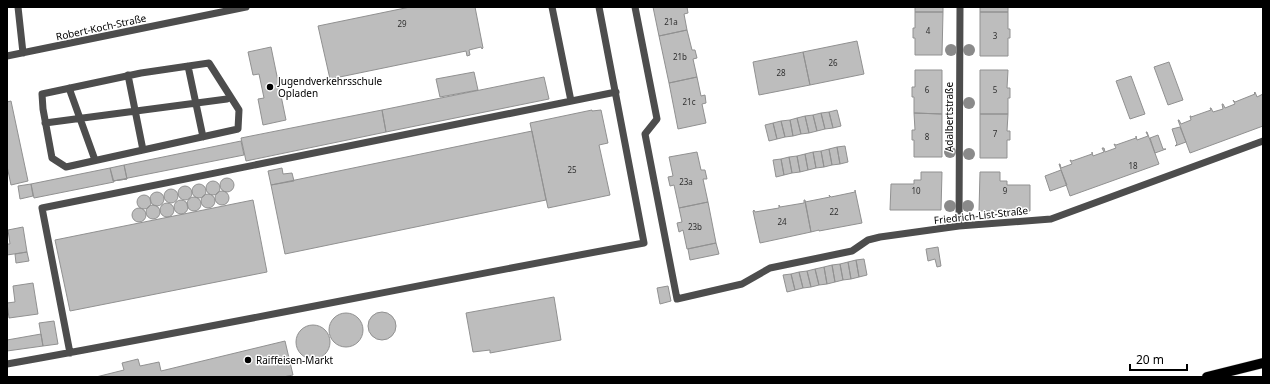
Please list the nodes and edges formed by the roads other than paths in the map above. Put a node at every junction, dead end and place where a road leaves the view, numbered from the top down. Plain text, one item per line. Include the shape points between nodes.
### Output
1 (18, 7) edge
2 (246, 7) edge
3 (552, 7) edge
4 (599, 7) edge
5 (635, 7) edge
6 (960, 7) edge
7 (23, 53) junction
8 (7, 56) edge
9 (188, 66) junction
10 (128, 75) junction
11 (69, 88) junction
12 (616, 92) junction
13 (230, 97) junction
14 (572, 101) junction
15 (196, 103) junction
16 (134, 111) junction
17 (80, 118) junction
18 (46, 123) junction
19 (203, 136) junction
20 (1263, 141) edge
21 (144, 150) junction
22 (95, 160) junction
23 (959, 226) junction
24 (70, 353) junction
25 (1263, 363) edge
26 (7, 364) edge
27 (1207, 377) edge

1 - 7 street
2 - 7 street, Robert-Koch-Straße
3 - 14 street
4 - 12 street
5 - 23 street, Friedrich-List-Straße via 657,119 645,134 677,299 742,284 770,268 852,251 868,240
6 - 23 street, Adalbertstraße
7 - 8 street, Robert-Koch-Straße
9 - 10 street
9 - 13 street via 209,62
9 - 15 street
10 - 11 street
10 - 16 street
11 - 17 street
11 - 18 street via 42,94
12 - 14 street
12 - 24 street via 644,242
13 - 15 street
13 - 19 street via 239,110 238,129
14 - 24 street via 42,208
15 - 16 street
15 - 19 street
16 - 17 street
16 - 21 street
17 - 18 street
17 - 22 street
18 - 22 street via 52,158 66,167
19 - 21 street
20 - 23 street, Friedrich-List-Straße via 1051,219
21 - 22 street
24 - 26 street
25 - 27 main road

